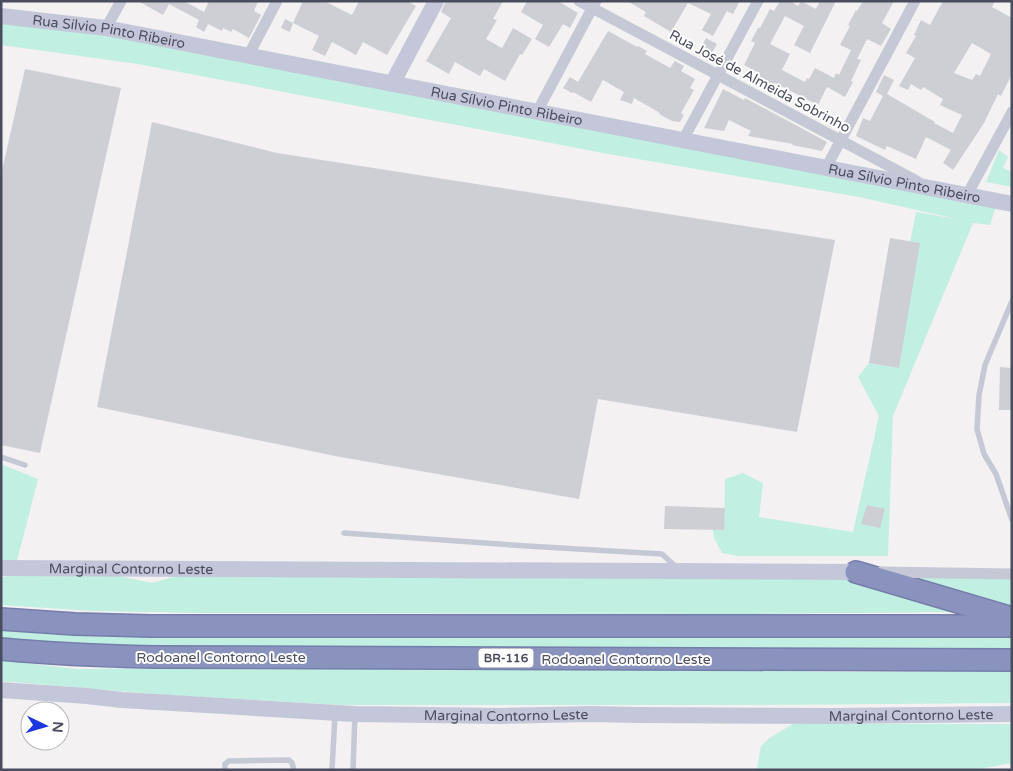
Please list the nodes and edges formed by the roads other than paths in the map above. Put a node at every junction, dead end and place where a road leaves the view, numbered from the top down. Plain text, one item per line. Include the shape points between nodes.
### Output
1 (121, 1) edge
2 (277, 1) edge
3 (436, 1) edge
4 (578, 1) edge
5 (758, 1) edge
6 (915, 1) edge
7 (594, 5) edge
8 (1, 16) edge
9 (106, 28) junction
10 (248, 56) junction
11 (718, 76) junction
12 (392, 84) junction
13 (537, 112) junction
14 (1012, 112) edge
15 (683, 140) junction
16 (840, 141) junction
17 (826, 168) junction
18 (928, 187) junction
19 (967, 195) junction
20 (1012, 204) edge
21 (1012, 301) edge
22 (1, 457) edge
23 (25, 465) dead end
24 (1012, 520) edge
25 (344, 533) dead end
26 (1, 568) edge
27 (680, 571) junction
28 (856, 572) junction
29 (1012, 574) edge
30 (1012, 618) edge
31 (1, 619) edge
32 (1012, 626) edge
33 (1, 649) edge
34 (1012, 660) edge
35 (1, 690) edge
36 (335, 713) junction
37 (355, 714) junction
38 (1012, 714) edge
39 (225, 770) edge
40 (294, 770) edge
41 (332, 770) edge
42 (353, 770) edge

1 - 9 street
2 - 10 street
3 - 12 main road
4 - 7 street, Rua José de Almeida Sobrinho
5 - 11 street
6 - 16 street
7 - 11 street, Rua José de Almeida Sobrinho
7 - 13 street
8 - 9 main road, Rua Sílvio Pinto Ribeiro
9 - 10 main road, Rua Sílvio Pinto Ribeiro
10 - 12 main road, Rua Sílvio Pinto Ribeiro
11 - 15 street
11 - 16 street, Rua José de Almeida Sobrinho
12 - 13 main road, Rua Sílvio Pinto Ribeiro
13 - 15 main road, Rua Sílvio Pinto Ribeiro
14 - 19 street
15 - 17 main road, Rua Sílvio Pinto Ribeiro
16 - 17 street
16 - 18 street, Rua José de Almeida Sobrinho
17 - 18 main road, Rua Sílvio Pinto Ribeiro
18 - 19 main road, Rua Sílvio Pinto Ribeiro
19 - 20 main road, Rua Sílvio Pinto Ribeiro
21 - 24 lane via 985,365 977,429
22 - 23 lane
25 - 27 lane via 662,554
26 - 27 main road, Marginal Contorno Leste
27 - 28 main road, Marginal Contorno Leste
28 - 29 street, Marginal Contorno Leste
28 - 30 highway
31 - 32 highway via 151,626
33 - 34 highway, Rodoanel Contorno Leste / BR-116 via 155,658
35 - 36 main road, Marginal Contorno Leste
36 - 37 main road, Marginal Contorno Leste
36 - 41 lane
37 - 38 main road, Marginal Contorno Leste
37 - 42 lane
39 - 40 lane via 229,761 289,760

